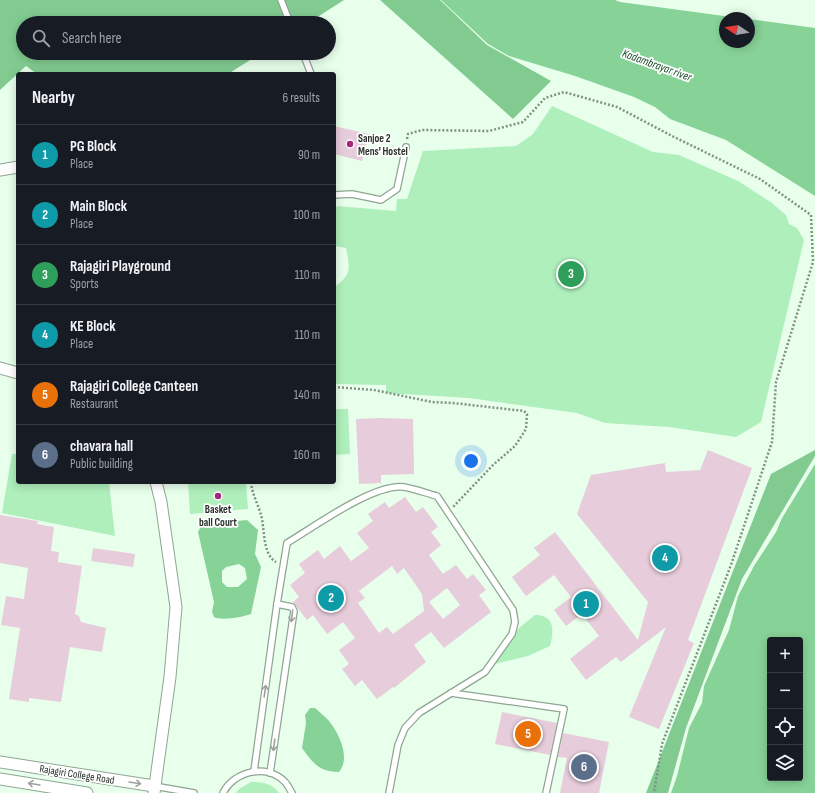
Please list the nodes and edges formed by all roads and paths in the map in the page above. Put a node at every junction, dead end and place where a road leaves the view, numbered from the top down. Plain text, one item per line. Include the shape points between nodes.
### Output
1 (281, 0) edge
2 (287, 16) edge
3 (306, 60) edge
4 (310, 72) edge
5 (406, 147) joint
6 (16, 168) edge
7 (0, 170) edge
8 (336, 195) edge
9 (0, 368) edge
10 (16, 372) edge
11 (336, 387) edge
12 (156, 484) edge
13 (251, 484) edge
14 (448, 513) junction
15 (284, 564) junction
16 (277, 604) junction
17 (451, 693) junction
18 (0, 762) edge
19 (254, 771) junction
20 (270, 773) junction
21 (0, 779) edge
22 (154, 790) edge
23 (86, 793) edge
24 (194, 793) edge
25 (223, 793) edge
26 (292, 793) edge
27 (389, 793) edge
28 (546, 793) edge
29 (654, 793) edge

1 - 2 lane
3 - 4 lane
5 - 8 lane via 397,189 381,200 352,194
5 - 29 path via 408,134 422,130 489,131 523,122 545,98 564,92 617,107 760,179 811,215 813,262 776,382 772,442 731,565 662,744
6 - 7 street
9 - 10 street
11 - 14 path via 374,390 432,402 524,411 527,414 526,429 516,446 493,465
12 - 22 street via 176,607 170,677
13 - 15 path via 262,517 269,554 274,561
14 - 15 lane via 437,496 403,487 383,491 360,499 287,543
14 - 17 lane via 513,610 515,622 512,634 486,672
15 - 16 lane
19 -> 16 lane
16 -> 20 lane via 292,607 294,611
17 - 27 lane via 419,713 405,728 398,744
17 - 28 lane via 564,709
18 -> 22 street, Rajagiri College Road
19 - 20 lane
19 - 25 lane via 236,777
20 - 26 lane via 285,782
23 -> 21 street, Rajagiri College Road
22 - 24 lane

